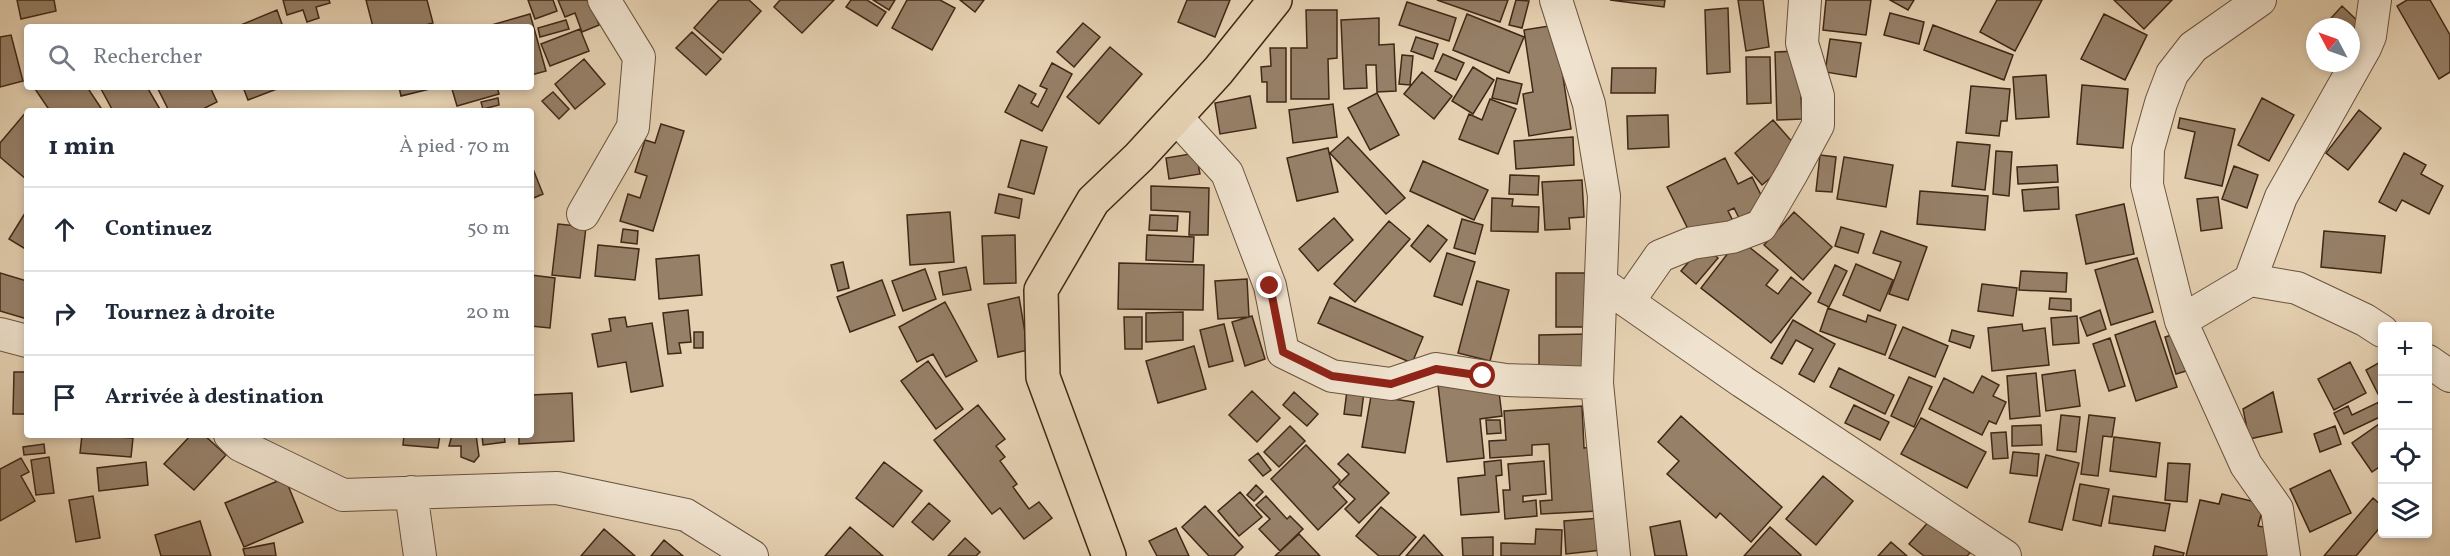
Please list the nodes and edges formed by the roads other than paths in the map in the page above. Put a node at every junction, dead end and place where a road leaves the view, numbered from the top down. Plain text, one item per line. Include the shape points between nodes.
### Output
1 (604, 0) edge
2 (1275, 0) edge
3 (1556, 0) edge
4 (1805, 0) edge
5 (2260, 0) edge
6 (2375, 0) edge
7 (1176, 117) junction
8 (583, 214) dead end
9 (2250, 280) junction
10 (1601, 283) junction
11 (1628, 302) junction
12 (2181, 321) junction
13 (2378, 328) edge
14 (0, 334) edge
15 (24, 340) edge
16 (2432, 364) edge
17 (2450, 376) edge
18 (1597, 383) junction
19 (233, 438) edge
20 (411, 492) junction
21 (420, 556) edge
22 (752, 556) edge
23 (1109, 556) edge
24 (1614, 556) edge
25 (2005, 556) edge
26 (2284, 556) edge

1 - 8 street via 639,57 633,127
2 - 7 highway
3 - 10 street via 1589,104 1604,196
4 - 11 street via 1802,43 1818,96 1818,125 1761,226 1732,237 1692,243 1660,256
5 - 12 street via 2193,47 2172,74 2148,149 2147,185
6 - 9 street via 2365,48 2281,197
7 - 18 street via 1227,173 1270,286 1283,352 1332,376 1391,384 1436,369 1506,380
7 - 23 highway via 1093,201 1041,290 1043,377
9 - 12 street
9 - 13 street via 2297,288
10 - 11 street
10 - 18 street
11 - 25 street
12 - 26 street via 2246,465 2277,509
14 - 15 street
16 - 17 street
18 - 24 street
19 - 20 street via 343,495
20 - 21 street
20 - 22 street via 557,488 687,515

